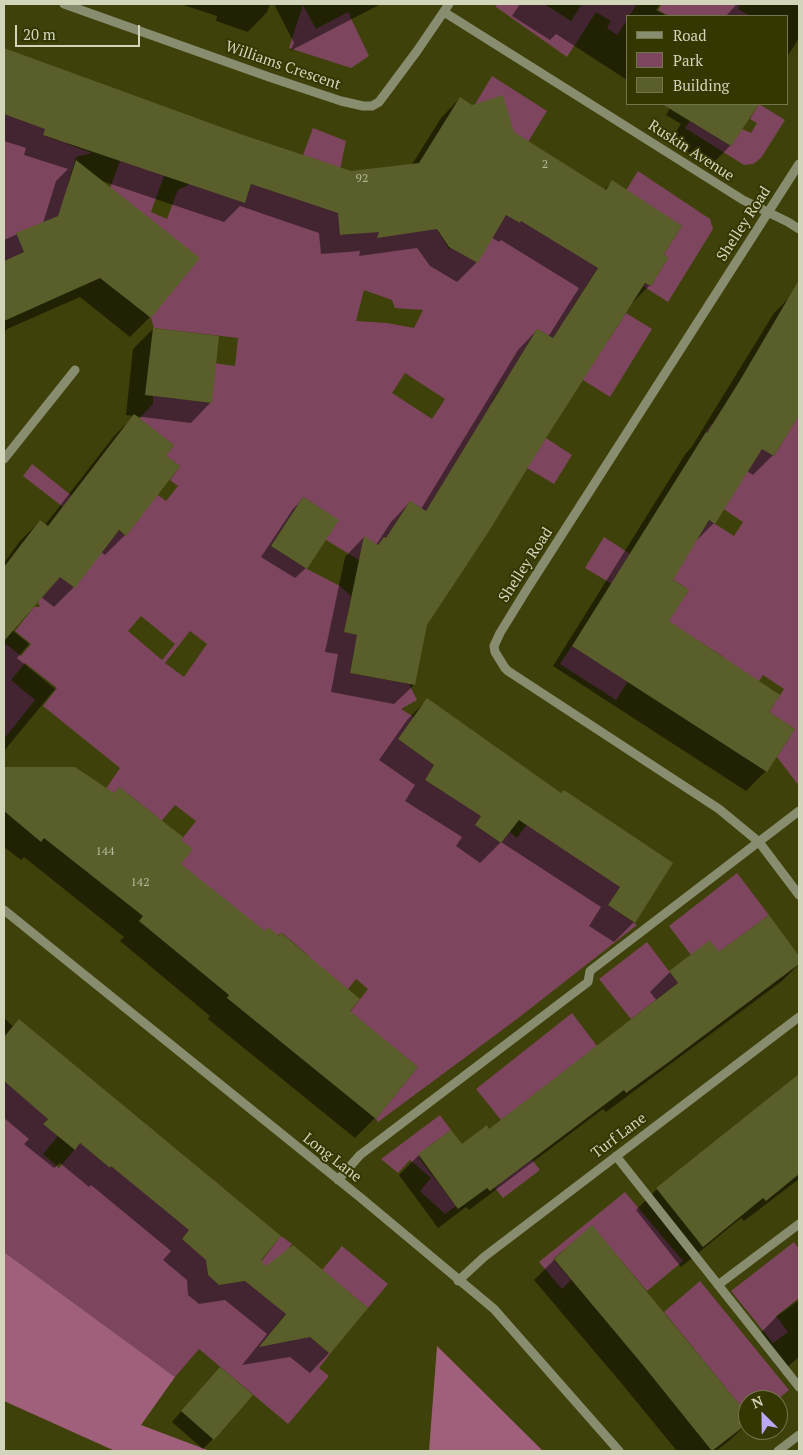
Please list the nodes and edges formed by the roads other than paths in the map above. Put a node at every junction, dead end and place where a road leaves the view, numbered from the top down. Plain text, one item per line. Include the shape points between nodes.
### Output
1 (64, 4) edge
2 (446, 8) edge
3 (799, 164) edge
4 (768, 213) junction
5 (799, 229) edge
6 (75, 370) dead end
7 (4, 459) edge
8 (799, 811) edge
9 (759, 842) junction
10 (799, 895) edge
11 (4, 910) edge
12 (799, 1016) edge
13 (616, 1156) junction
14 (338, 1180) junction
15 (799, 1224) edge
16 (458, 1280) junction
17 (718, 1285) junction
18 (799, 1388) edge
19 (799, 1435) edge
20 (619, 1451) edge
21 (778, 1451) edge

1 - 2 street, Williams Crescent via 269,77 363,106 380,102
2 - 4 street, Ruskin Avenue
3 - 4 street, Shelley Road
4 - 5 street, Ruskin Avenue
4 - 9 street, Shelley Road via 522,596 494,646 505,668 719,809
6 - 7 street
8 - 9 street
9 - 10 street, Shelley Road
9 - 14 street via 590,971 588,982 360,1155
11 - 14 street, Long Lane
12 - 13 street, Turf Lane
13 - 16 street, Turf Lane
13 - 17 street
14 - 16 street, Long Lane
15 - 17 street
16 - 20 street, Long Lane via 494,1309
17 - 18 street
19 - 21 street

